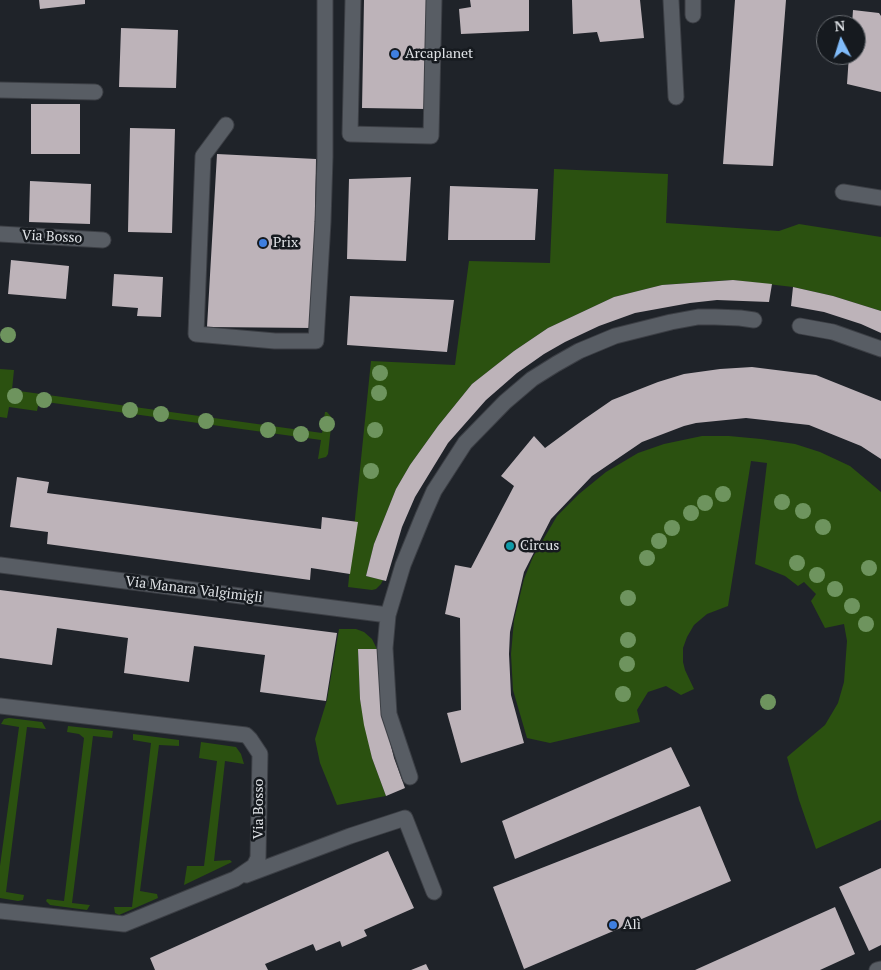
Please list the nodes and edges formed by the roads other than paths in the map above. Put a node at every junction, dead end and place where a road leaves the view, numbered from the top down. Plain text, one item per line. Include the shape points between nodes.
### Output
1 (325, 0) edge
2 (353, 0) edge
3 (434, 0) edge
4 (671, 0) edge
5 (0, 90) edge
6 (95, 92) dead end
7 (676, 96) dead end
8 (226, 125) dead end
9 (844, 192) dead end
10 (881, 198) edge
11 (0, 234) edge
12 (103, 240) dead end
13 (754, 320) dead end
14 (800, 326) dead end
15 (881, 349) edge
16 (0, 565) edge
17 (388, 615) junction
18 (0, 706) edge
19 (410, 777) dead end
20 (235, 879) junction
21 (434, 892) dead end
22 (0, 911) edge
23 (881, 968) edge
24 (878, 970) edge

1 - 8 street via 326,121 316,341 196,334 203,156
2 - 3 street via 350,134 431,136
4 - 7 street
5 - 6 street
9 - 10 street
11 - 12 street, Via Bosso
13 - 17 street via 698,317 646,327 580,351 532,379 465,443 434,491 403,565
14 - 15 street via 833,332
16 - 17 street, Via Manara Valgimigli
17 - 19 street via 385,648 390,714
18 - 20 street, Via Bosso via 246,735 260,754 259,851 254,866
20 - 21 street via 405,818
20 - 22 street, Via Bosso via 124,924
23 - 24 street

